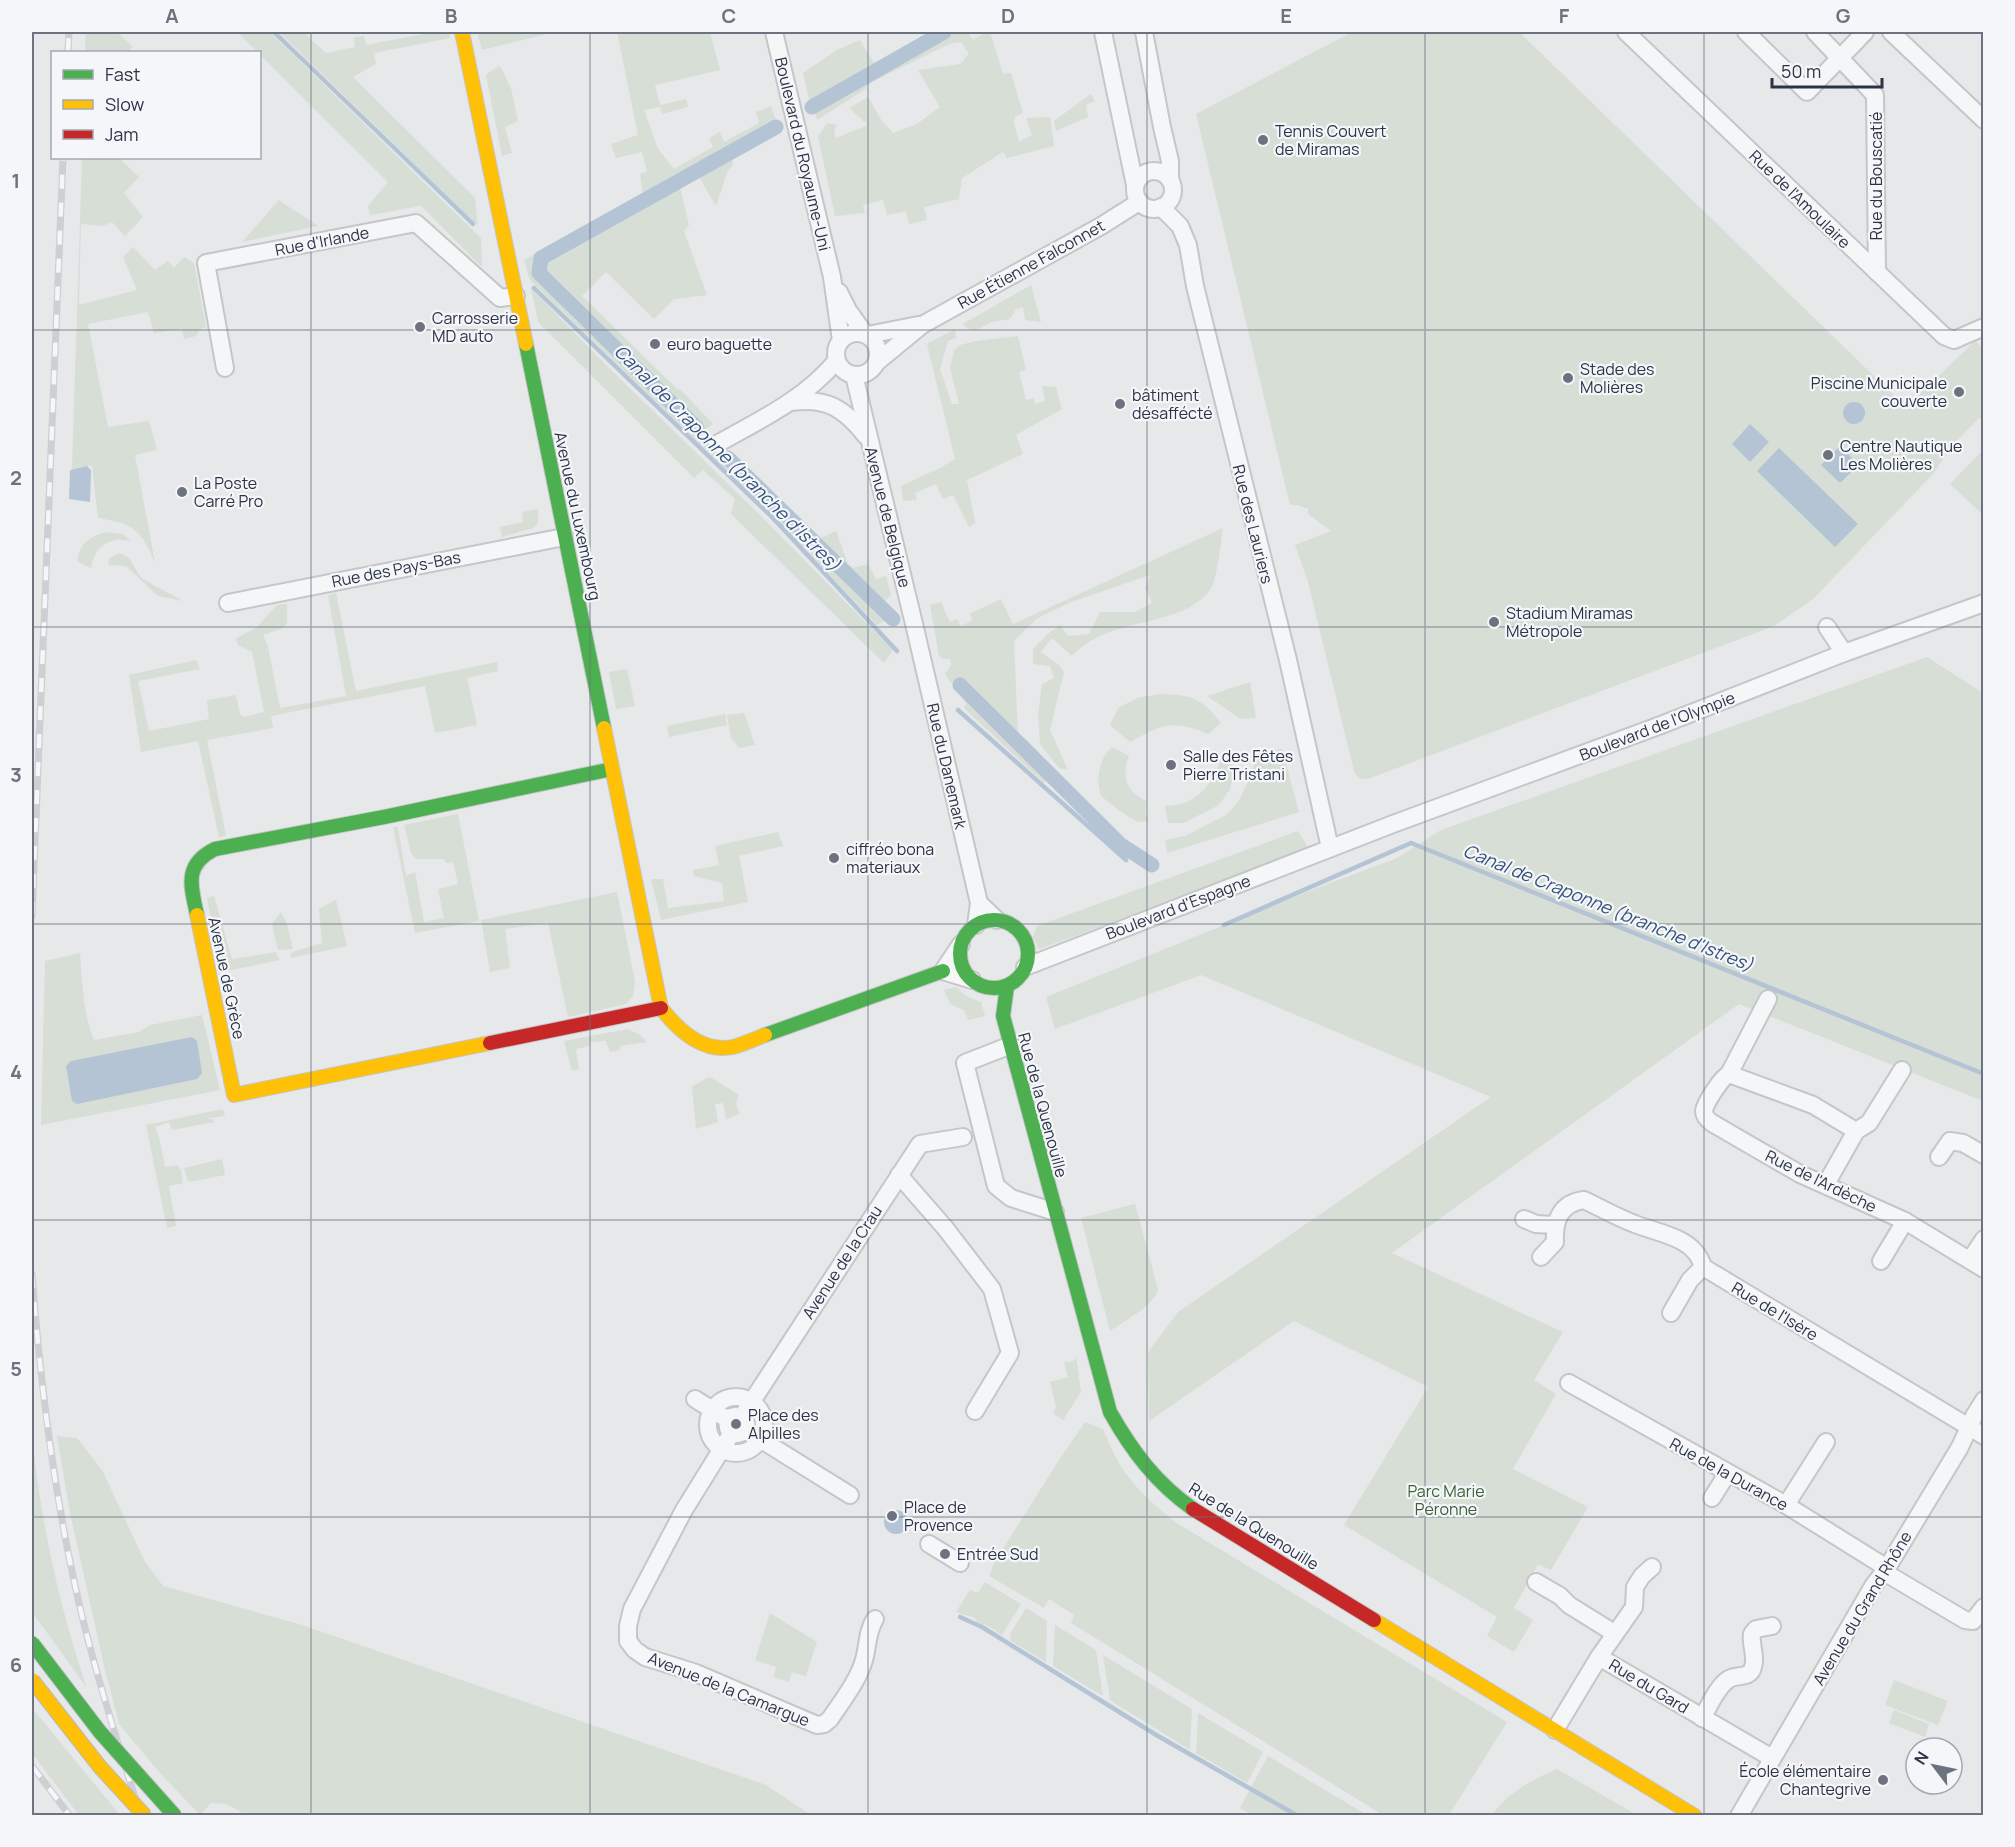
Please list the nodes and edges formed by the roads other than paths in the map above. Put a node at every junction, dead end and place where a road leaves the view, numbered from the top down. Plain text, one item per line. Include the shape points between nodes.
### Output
1 (462, 32) edge
2 (774, 32) edge
3 (1103, 32) edge
4 (1144, 32) edge
5 (1626, 32) edge
6 (1746, 32) edge
7 (1815, 32) edge
8 (1865, 32) edge
9 (1891, 32) edge
10 (1839, 58) junction
11 (1983, 120) edge
12 (1170, 180) junction
13 (1135, 185) junction
14 (1139, 202) junction
15 (1161, 207) junction
16 (1876, 272) junction
17 (832, 277) junction
18 (516, 296) junction
19 (922, 325) junction
20 (1983, 327) edge
21 (867, 334) junction
22 (841, 340) junction
23 (837, 360) junction
24 (875, 365) junction
25 (225, 368) dead end
26 (852, 375) junction
27 (790, 402) junction
28 (862, 406) junction
29 (870, 442) junction
30 (717, 444) dead end
31 (564, 537) junction
32 (228, 603) dead end
33 (1983, 603) edge
34 (1827, 627) dead end
35 (915, 628) joint
36 (1844, 654) junction
37 (612, 769) junction
38 (1330, 848) junction
39 (979, 903) junction
40 (997, 920) junction
41 (976, 925) junction
42 (961, 944) junction
43 (1026, 960) junction
44 (943, 971) junction
45 (978, 984) junction
46 (1007, 986) junction
47 (1768, 999) dead end
48 (661, 1008) junction
49 (1003, 1016) junction
50 (1011, 1046) junction
51 (1902, 1070) dead end
52 (1729, 1074) junction
53 (1856, 1131) junction
54 (963, 1137) dead end
55 (1983, 1155) edge
56 (1940, 1156) dead end
57 (899, 1175) junction
58 (1826, 1184) junction
59 (1055, 1212) junction
60 (1524, 1219) dead end
61 (1905, 1221) junction
62 (1554, 1225) junction
63 (1983, 1239) edge
64 (1541, 1257) dead end
65 (1881, 1261) dead end
66 (1977, 1264) edge
67 (1703, 1267) junction
68 (1671, 1313) dead end
69 (1569, 1383) dead end
70 (695, 1399) dead end
71 (1983, 1400) edge
72 (752, 1402) junction
73 (975, 1411) dead end
74 (737, 1425) junction
75 (1969, 1427) junction
76 (1983, 1436) edge
77 (1826, 1442) dead end
78 (722, 1449) junction
79 (1728, 1474) junction
80 (850, 1495) dead end
81 (1712, 1498) dead end
82 (1786, 1506) junction
83 (929, 1544) dead end
84 (960, 1563) dead end
85 (1652, 1568) dead end
86 (1885, 1570) junction
87 (1536, 1582) dead end
88 (1983, 1607) edge
89 (875, 1618) dead end
90 (1772, 1626) dead end
91 (1614, 1633) junction
92 (628, 1641) joint
93 (32, 1643) edge
94 (1599, 1657) junction
95 (32, 1680) edge
96 (1702, 1718) junction
97 (1555, 1730) junction
98 (1772, 1758) junction
99 (145, 1815) edge
100 (175, 1815) edge
101 (1695, 1815) edge
102 (1739, 1815) edge

1 - 18 main road, Avenue du Luxembourg
2 - 17 street, Boulevard du Royaume-Uni
3 - 13 street
4 - 12 street via 1170,161
5 - 16 street, Rue de l'Amoulaire
6 - 10 street via 1807,92
7 - 10 street, Rue du Bouscatié
8 - 10 street
9 - 11 street
10 - 16 street, Rue du Bouscatié via 1875,95
12 - 13 street via 1154,171 1141,176
12 - 15 street via 1172,193
13 - 14 street
14 - 15 street via 1150,208
14 - 19 street, Rue Étienne Falconnet
15 - 38 street, Rue des Lauriers via 1180,226 1188,245
16 - 20 street, Rue de l'Amoulaire via 1950,339
17 - 21 street, Boulevard du Royaume-Uni via 848,310
17 - 22 street, Boulevard du Royaume-Uni
18 - 25 street, Rue d'Irlande via 500,298 416,223 206,263
18 - 31 main road, Avenue du Luxembourg
19 - 21 street, Rue Étienne Falconnet
19 - 24 street, Rue Étienne Falconnet
21 - 22 street via 852,333
21 - 24 street via 877,344
22 - 23 street
23 - 26 street
23 - 27 street
24 - 26 street via 863,374
24 - 28 street
26 - 27 street
26 - 28 street, Avenue de Belgique
27 - 29 street via 808,400 835,407 853,420
27 - 30 street
28 - 29 street, Avenue de Belgique
29 - 35 street, Avenue de Belgique
31 - 32 street, Rue des Pays-Bas
31 - 37 main road, Avenue du Luxembourg
33 - 36 street, Boulevard de l'Olympie
34 - 36 street
35 - 39 street, Rue du Danemark
36 - 38 street, Boulevard de l'Olympie
37 - 48 main road, Avenue du Luxembourg
37 - 48 main road, Avenue de Grèce via 215,849 194,864 191,888 234,1095
38 - 43 street, Boulevard d'Espagne via 1048,958
39 - 40 street
39 - 41 street, Rue du Danemark
40 - 41 main road
40 - 43 main road via 1017,929 1024,939
41 - 42 main road
42 - 44 street
42 - 45 main road via 961,964 966,975
43 - 46 main road via 1016,980
44 - 45 street
44 - 48 main road via 732,1047 692,1040 673,1025
45 - 46 main road
45 - 49 main road, Rue de la Quenouille
46 - 49 main road, Rue de la Quenouille
47 - 52 street
49 - 50 main road, Rue de la Quenouille
50 - 59 main road, Rue de la Quenouille
50 - 59 street via 965,1063 996,1186 1011,1198
51 - 53 street via 1869,1123
52 - 53 street via 1813,1105
52 - 58 street, Rue de l'Ardèche via 1707,1105 1706,1118 1800,1174
53 - 58 street
54 - 57 street, Avenue de la Crau via 920,1144
55 - 56 street via 1950,1141
57 - 72 street, Avenue de la Crau
57 - 73 street via 992,1289 1010,1353
58 - 61 street, Rue de l'Ardèche
59 - 97 main road, Rue de la Quenouille via 1110,1412 1128,1445 1154,1477 1199,1513
60 - 62 street
61 - 65 street
61 - 66 street, Rue de l'Ardèche
62 - 64 street via 1555,1242
62 - 67 street, Rue de l'Isère via 1566,1207 1584,1200 1686,1243 1700,1255
63 - 66 street
67 - 68 street via 1690,1280
67 - 75 street, Rue de l'Isère
69 - 79 street, Rue de la Durance
70 - 74 street
71 - 75 street, Avenue du Grand Rhône
72 - 74 street, Avenue de la Crau
72 - 74 street via 764,1420 764,1429
72 - 74 street via 737,1397 719,1403
74 - 78 street, Avenue de la Crau
74 - 78 street via 747,1450 739,1453
74 - 78 street via 709,1418 710,1436
74 - 80 street
75 - 76 street, Rue de l'Isère
75 - 86 street, Avenue du Grand Rhône
77 - 82 street
78 - 92 street, Avenue de la Crau via 684,1510 632,1609
79 - 81 street
79 - 82 street, Rue de la Durance
82 - 86 street, Rue de la Durance
83 - 84 street
85 - 91 street via 1635,1587 1634,1606
86 - 88 street, Rue de la Durance via 1965,1620 1973,1620
86 - 98 street, Avenue du Grand Rhône
87 - 91 street
89 - 92 street, Avenue de la Camargue via 859,1673 830,1719 817,1725 696,1673 645,1658
90 - 96 street via 1756,1629 1752,1634 1754,1666 1746,1675 1729,1679 1721,1687
91 - 94 street
93 - 100 main road, bridge via 114,1749
94 - 96 street, Rue du Gard
94 - 97 street, Rue du Gard
95 - 99 main road, bridge via 100,1767
96 - 98 street, Rue du Gard
97 - 101 main road, Rue de la Quenouille
98 - 102 street, Avenue du Grand Rhône

